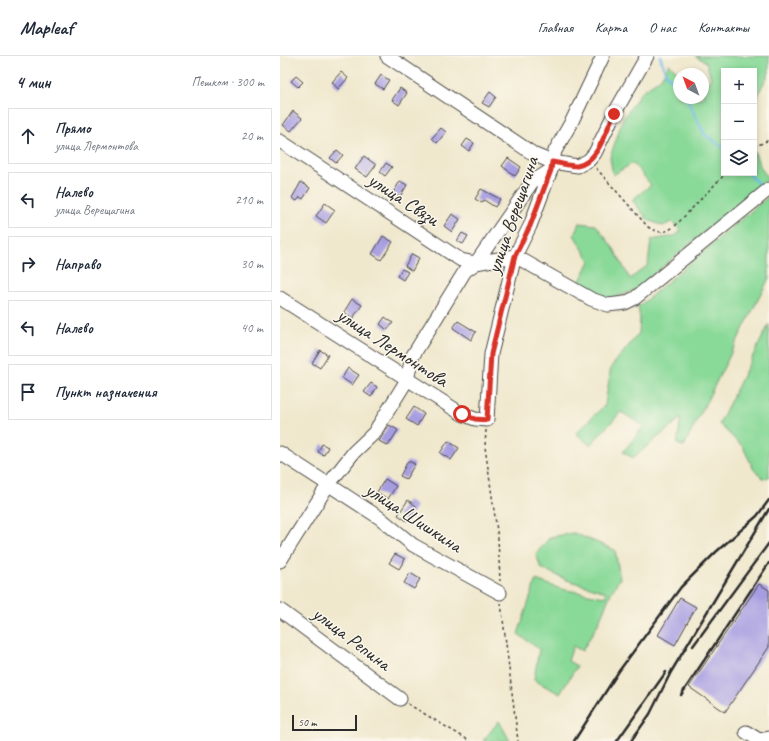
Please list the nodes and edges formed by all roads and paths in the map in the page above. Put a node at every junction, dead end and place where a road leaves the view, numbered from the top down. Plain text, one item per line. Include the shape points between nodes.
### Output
1 (387, 56) edge
2 (603, 56) edge
3 (647, 56) edge
4 (769, 140) edge
5 (280, 141) edge
6 (757, 146) edge
7 (589, 160) junction
8 (552, 166) junction
9 (723, 176) edge
10 (769, 189) edge
11 (515, 256) junction
12 (476, 263) junction
13 (280, 298) edge
14 (407, 380) junction
15 (487, 420) joint
16 (280, 453) edge
17 (328, 484) junction
18 (280, 561) edge
19 (500, 593) dead end
20 (280, 610) edge
21 (400, 699) joint
22 (746, 732) dead end
23 (769, 738) edge
24 (470, 741) edge

1 - 8 lane
2 - 8 lane, улица Верещагина via 555,151
3 - 7 lane
4 - 6 path
5 - 12 lane, улица Связи via 461,260
7 - 8 lane via 578,166
7 - 9 path via 648,227 656,232 665,232 675,226
8 - 11 lane, улица Верещагина via 530,226
8 - 12 lane via 532,182
10 - 11 lane via 635,298 625,303 608,305 591,300
11 - 12 lane, улица Связи
11 - 15 lane, улица Верещагина via 491,354
12 - 14 lane via 466,271 412,357
13 - 14 lane, улица Лермонтова
14 - 15 lane, улица Лермонтова via 462,414
14 - 17 lane via 374,433 354,452
16 - 17 lane, улица Шишкина
17 - 18 lane
17 - 19 lane, улица Шишкина via 380,518 413,545
20 - 21 lane, улица Репина
21 - 24 path
22 - 23 lane via 759,740

